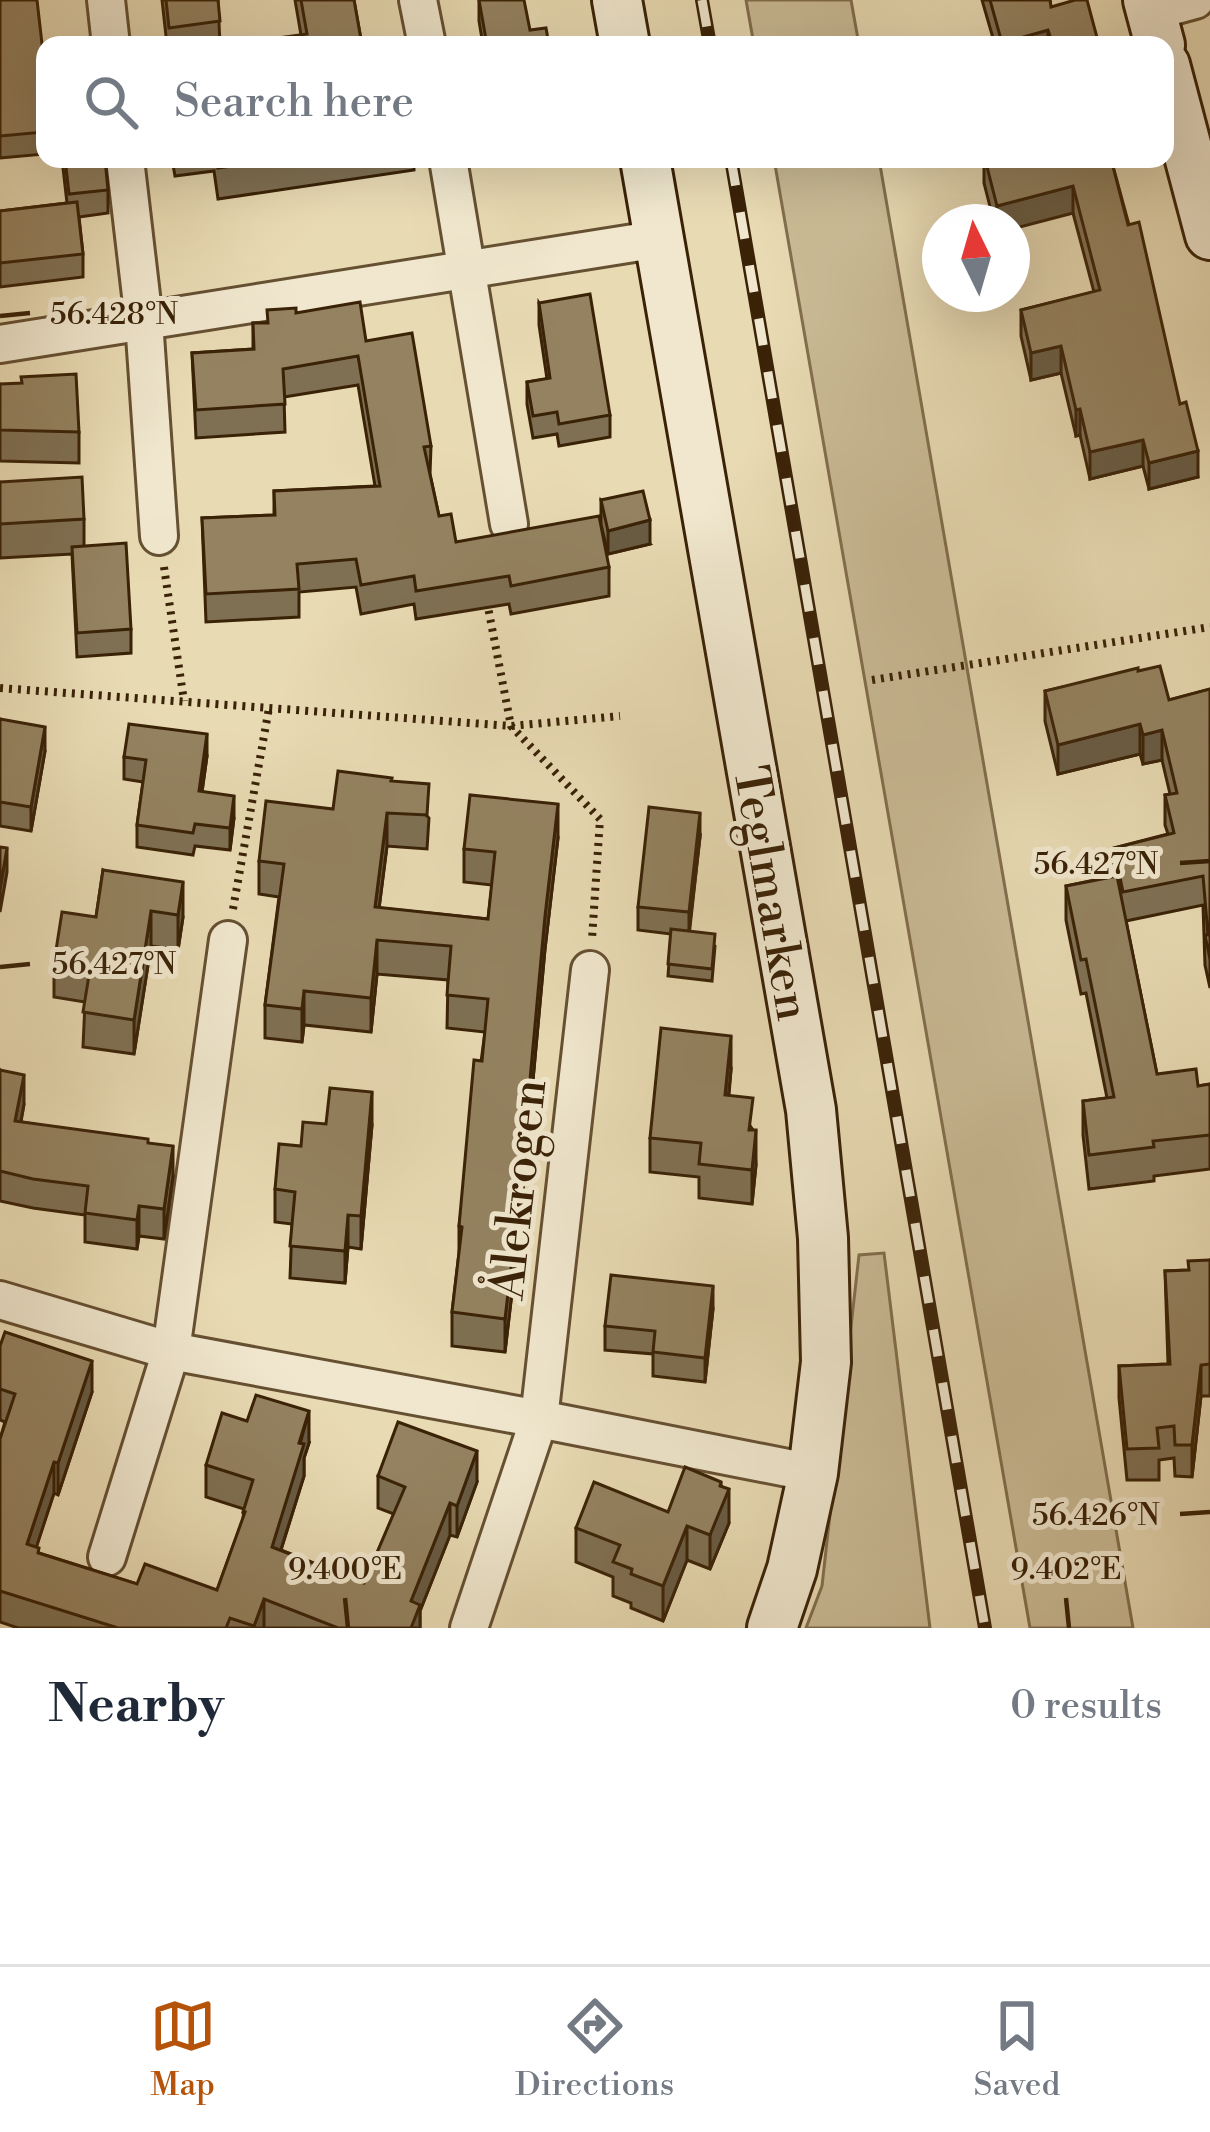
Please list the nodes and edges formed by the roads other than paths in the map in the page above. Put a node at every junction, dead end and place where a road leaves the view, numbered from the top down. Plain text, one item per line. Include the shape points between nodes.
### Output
1 (106, 0) edge
2 (418, 0) edge
3 (617, 0) edge
4 (110, 36) edge
5 (425, 36) edge
6 (623, 36) edge
7 (1174, 99) edge
8 (126, 168) edge
9 (450, 168) edge
10 (647, 168) edge
11 (1210, 235) edge
12 (659, 238) junction
13 (468, 268) junction
14 (144, 321) junction
15 (0, 344) edge
16 (509, 524) dead end
17 (159, 536) road end
18 (228, 940) road end
19 (590, 970) road end
20 (0, 1300) edge
21 (170, 1351) junction
22 (539, 1419) junction
23 (813, 1473) junction
24 (107, 1557) dead end
25 (469, 1628) edge
26 (772, 1628) edge

1 - 4 street
2 - 5 street
3 - 6 street
7 - 11 street
8 - 14 street
9 - 13 street
10 - 12 street, Teglmarken
12 - 13 street
12 - 23 street, Teglmarken via 811,1110 826,1362
13 - 14 street
13 - 16 street
14 - 15 street
14 - 17 street
18 - 21 street
19 - 22 street, Ålekrogen
20 - 21 street
21 - 22 street
21 - 24 street
22 - 23 street
22 - 25 street, Ålekrogen
23 - 26 street, Teglmarken

